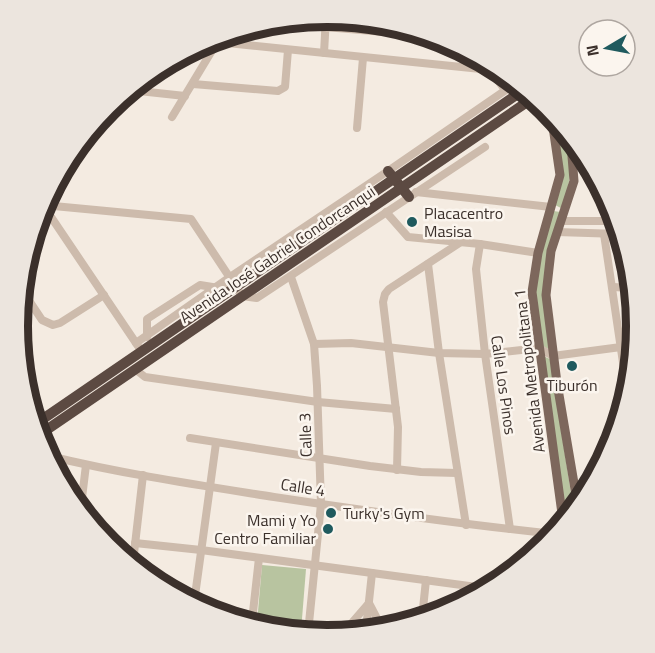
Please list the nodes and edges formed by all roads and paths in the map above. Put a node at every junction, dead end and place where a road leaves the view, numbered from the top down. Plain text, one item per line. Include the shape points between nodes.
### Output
1 (325, 27) edge
2 (327, 27) edge
3 (349, 28) edge
4 (234, 42) edge
5 (213, 50) edge
6 (288, 50) junction
7 (324, 53) junction
8 (363, 58) junction
9 (482, 70) edge
10 (193, 84) junction
11 (508, 88) edge
12 (142, 91) edge
13 (517, 94) edge
14 (185, 96) junction
15 (526, 102) edge
16 (172, 117) dead end
17 (464, 125) junction
18 (357, 128) dead end
19 (553, 129) edge
20 (485, 147) dead end
21 (572, 153) edge
22 (395, 179) junction
23 (412, 194) junction
24 (54, 206) edge
25 (551, 207) junction
26 (386, 212) junction
27 (50, 215) edge
28 (562, 220) junction
29 (580, 221) junction
30 (608, 221) edge
31 (343, 228) junction
32 (557, 232) junction
33 (579, 233) junction
34 (604, 234) junction
35 (612, 234) edge
36 (350, 237) junction
37 (461, 242) junction
38 (480, 244) junction
39 (538, 253) junction
40 (428, 264) junction
41 (230, 277) junction
42 (291, 277) junction
43 (613, 287) junction
44 (214, 288) junction
45 (624, 288) edge
46 (237, 291) junction
47 (104, 296) junction
48 (30, 301) edge
49 (147, 336) junction
50 (314, 344) junction
51 (621, 347) junction
52 (626, 347) edge
53 (388, 348) junction
54 (538, 348) junction
55 (143, 351) junction
56 (439, 353) junction
57 (485, 354) junction
58 (553, 356) junction
59 (624, 367) edge
60 (135, 369) junction
61 (318, 402) junction
62 (396, 408) junction
63 (43, 419) edge
64 (47, 430) edge
65 (190, 438) dead end
66 (216, 443) junction
67 (59, 458) edge
68 (320, 459) junction
69 (86, 465) junction
70 (397, 470) junction
71 (457, 473) junction
72 (143, 475) junction
73 (210, 487) junction
74 (576, 494) edge
75 (82, 498) edge
76 (321, 504) junction
77 (562, 513) edge
78 (466, 525) junction
79 (510, 529) junction
80 (544, 533) edge
81 (135, 543) junction
82 (201, 550) junction
83 (134, 555) edge
84 (259, 558) junction
85 (314, 566) junction
86 (372, 573) junction
87 (426, 580) junction
88 (475, 587) edge
89 (195, 595) edge
90 (369, 603) junction
91 (423, 610) edge
92 (252, 617) edge
93 (378, 621) edge
94 (367, 623) edge
95 (309, 625) edge
96 (350, 625) edge

1 - 7 street
2 - 3 street
4 - 6 street
5 - 10 street
6 - 7 street
6 - 10 street via 285,87 278,92
7 - 8 street
8 - 9 street
8 - 18 street
10 - 14 street
11 - 17 street
12 - 14 street
13 - 17 highway, Avenida José Gabriel Condorcanqui
14 - 16 street
15 - 22 highway, Avenida José Gabriel Condorcanqui
17 - 22 highway, Avenida José Gabriel Condorcanqui via 409,163
19 - 25 main road, Avenida Metropolitana 1 via 560,175
20 - 23 street
21 - 28 main road, Avenida Metropolitana 1 via 574,181
22 - 23 highway
22 - 31 highway, Avenida José Gabriel Condorcanqui
22 - 41 street
22 - 46 highway, Avenida José Gabriel Condorcanqui
23 - 25 street
23 - 26 street
24 - 41 street via 190,219
25 - 39 main road, Avenida Metropolitana 1
26 - 36 street
26 - 37 street via 408,237
27 - 47 street
28 - 29 street
28 - 32 main road, Avenida Metropolitana 1
29 - 30 street
29 - 33 street
31 - 36 highway
31 - 46 highway, Avenida José Gabriel Condorcanqui
32 - 33 street
32 - 58 main road, Avenida Metropolitana 1 via 546,280
33 - 34 street
34 - 35 street
34 - 43 street
36 - 42 street
37 - 38 street
37 - 40 street
38 - 39 street
38 - 57 street, Calle Los Pinos via 476,269
39 - 54 main road, Avenida Metropolitana 1 via 532,292
40 - 53 street via 385,294
40 - 56 street
41 - 44 street
41 - 46 street
42 - 46 street via 257,298
42 - 50 street, Calle 3
43 - 45 street
43 - 51 street
44 - 46 street
44 - 49 street
44 - 49 street via 200,285 147,319
46 - 55 highway, Avenida José Gabriel Condorcanqui
47 - 48 street via 53,325 42,320
47 - 55 street
49 - 55 street
50 - 53 street
50 - 61 street, Calle 3
51 - 52 street
51 - 58 street
51 - 59 street
53 - 56 street
53 - 62 street
54 - 57 street
54 - 58 street
54 - 77 main road, Avenida Metropolitana 1
55 - 60 highway, Avenida José Gabriel Condorcanqui
55 - 63 highway, Avenida José Gabriel Condorcanqui
56 - 57 street
56 - 71 street
57 - 79 street, Calle Los Pinos
58 - 74 main road, Avenida Metropolitana 1
60 - 61 street via 145,377
60 - 64 highway, Avenida José Gabriel Condorcanqui
61 - 62 street
61 - 68 street, Calle 3
62 - 70 street
65 - 66 street
66 - 68 street
66 - 73 street
67 - 69 street, Calle 4
68 - 70 street
68 - 76 street, Calle 3
69 - 72 street, Calle 4
69 - 75 street
70 - 71 street
71 - 78 street
72 - 73 street, Calle 4
72 - 81 street
73 - 76 street, Calle 4
73 - 82 street
76 - 78 street, Calle 4
76 - 85 street, Calle 3
78 - 79 street, Calle 4
79 - 80 street, Calle 4
81 - 82 street
81 - 83 street
82 - 84 street
82 - 89 street
84 - 85 street
84 - 92 street
85 - 86 street
85 - 95 street, Calle 3
86 - 87 street
86 - 90 street
87 - 88 street
87 - 91 street
90 - 93 street
90 - 94 street
90 - 96 street

